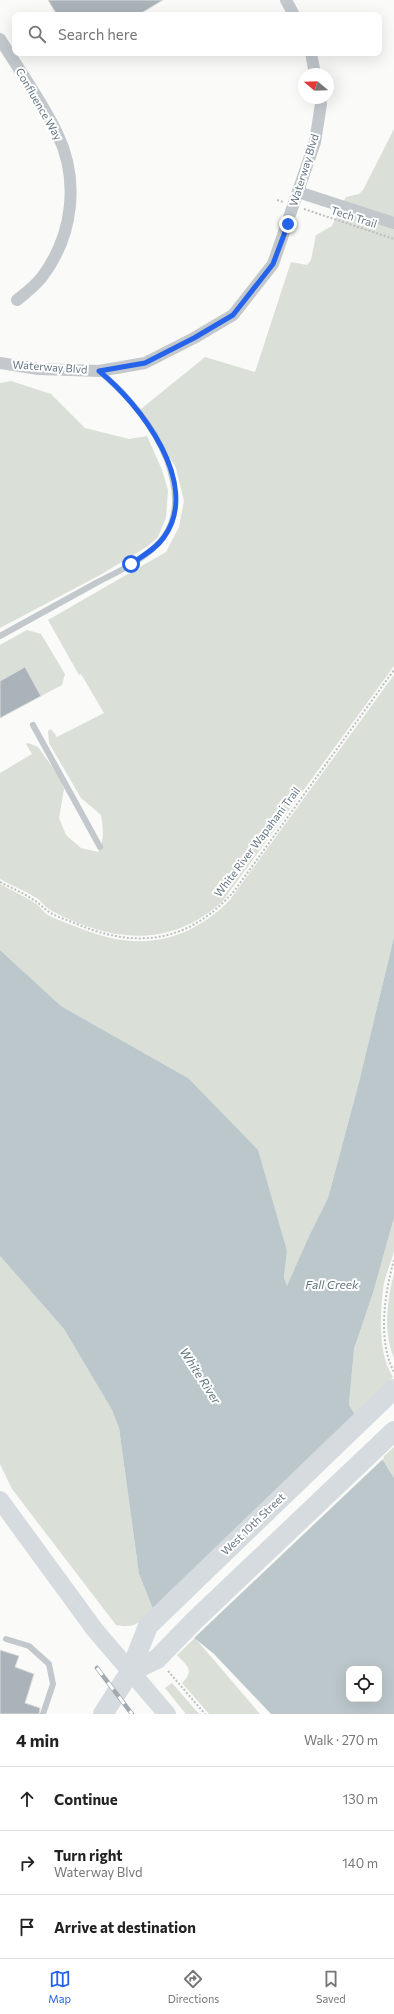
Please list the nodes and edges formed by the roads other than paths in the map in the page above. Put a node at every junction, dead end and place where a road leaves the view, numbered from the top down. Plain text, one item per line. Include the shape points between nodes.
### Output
1 (286, 0) edge
2 (292, 12) edge
3 (0, 39) edge
4 (312, 56) edge
5 (315, 68) edge
6 (321, 104) edge
7 (298, 192) junction
8 (394, 224) edge
9 (17, 300) dead end
10 (0, 363) edge
11 (99, 371) junction
12 (0, 636) edge
13 (34, 725) dead end
14 (100, 848) dead end
15 (394, 1388) edge
16 (394, 1431) edge
17 (0, 1500) edge
18 (6, 1639) dead end
19 (130, 1672) junction
20 (43, 1714) edge
21 (104, 1714) edge
22 (167, 1714) edge

1 - 2 street
3 - 9 street, Confluence Way via 57,133 67,159 71,181 67,225 56,255 41,279
4 - 5 street
6 - 7 street, Waterway Blvd via 315,142
7 - 8 street
7 - 11 street, Waterway Blvd via 273,264 233,315 145,363
10 - 11 street, Waterway Blvd via 38,369
11 - 12 lane via 118,386 161,446 172,473 176,497 172,522 164,538 131,564
13 - 14 lane
15 - 19 main road, West 10th Street via 148,1626
16 - 19 main road via 157,1659
17 - 19 main road via 95,1630
18 - 20 lane via 29,1646 49,1664 53,1684
19 - 21 main road, West 10th Street
19 - 22 main road

